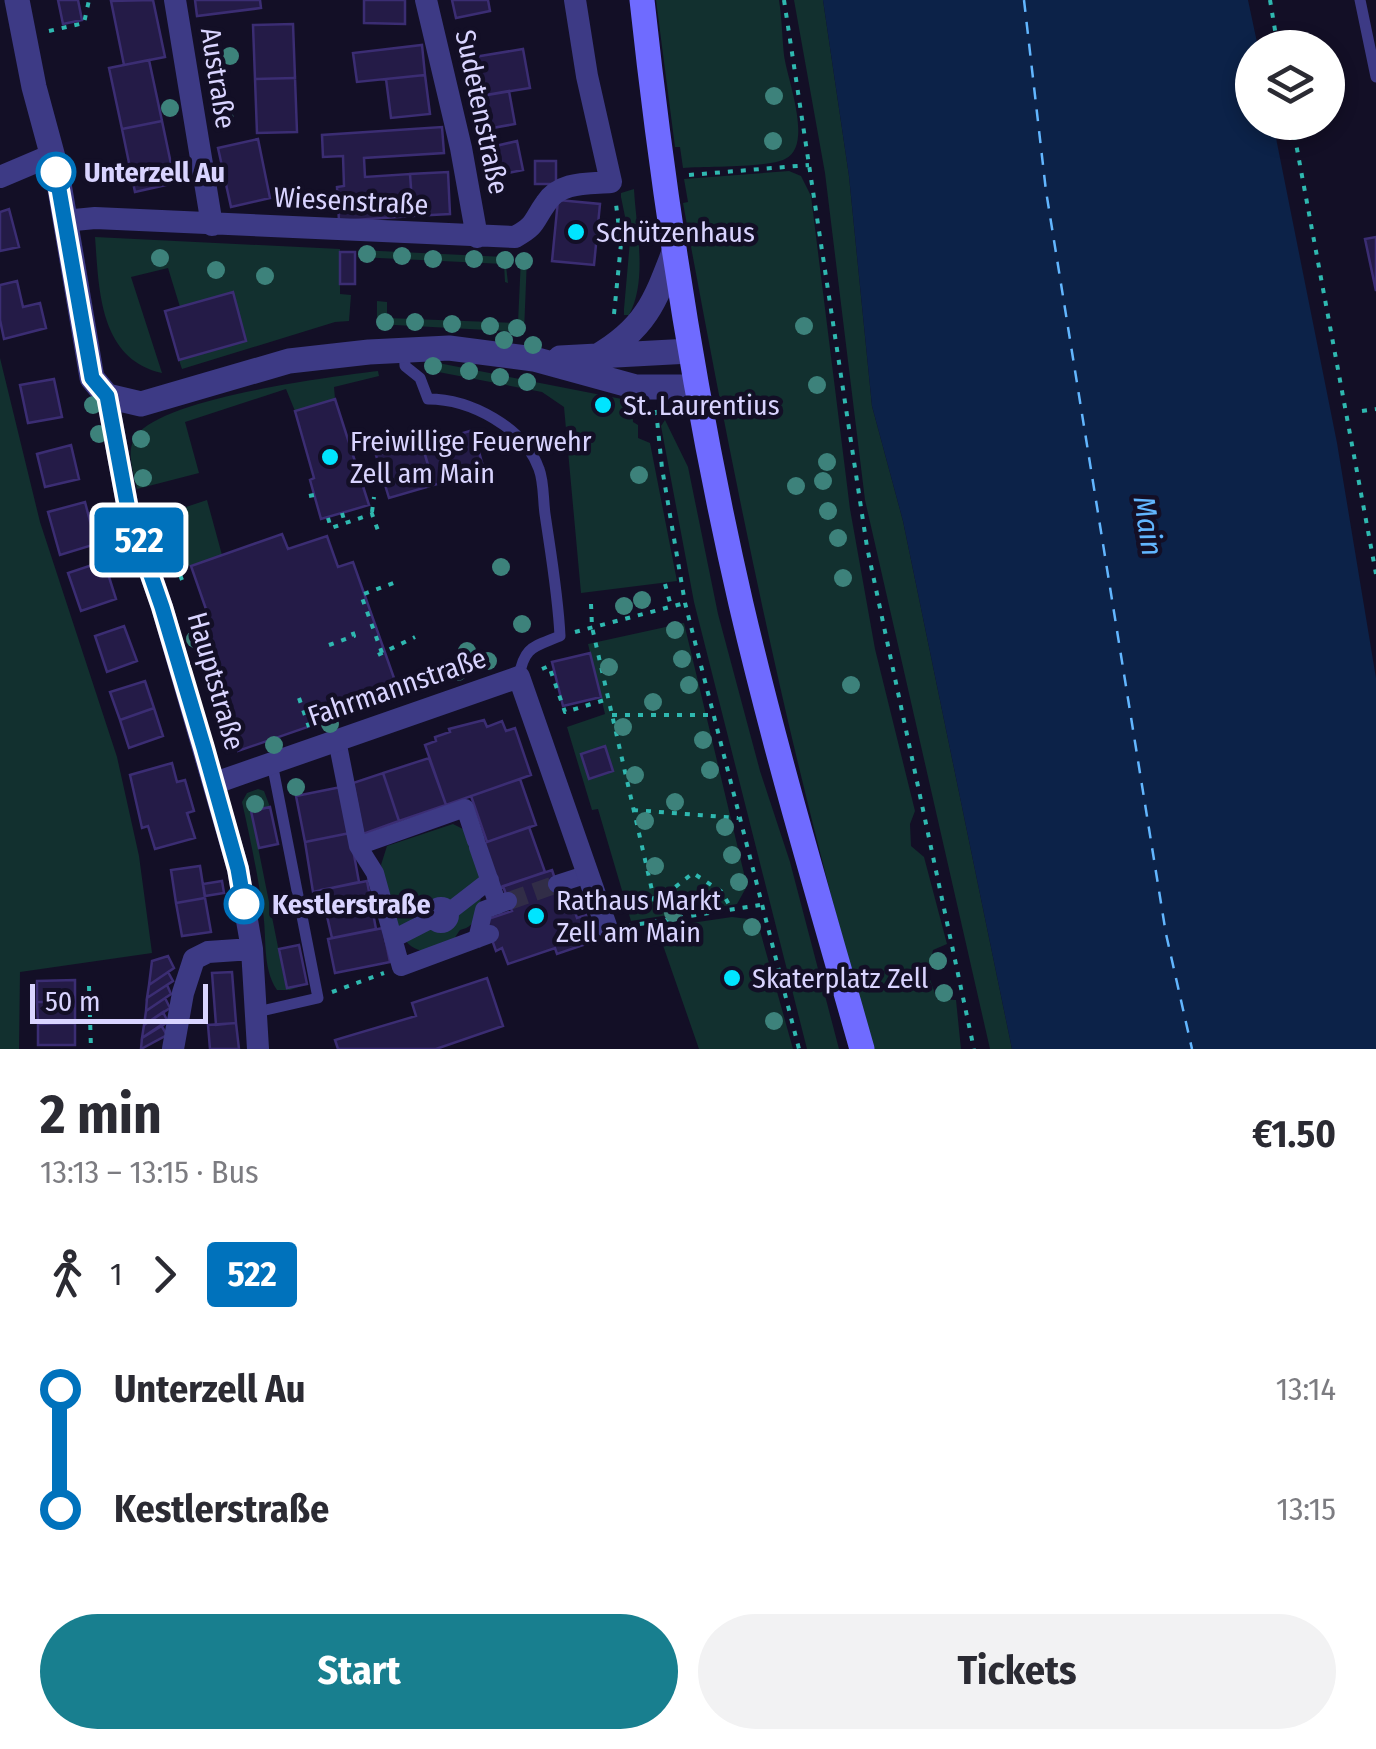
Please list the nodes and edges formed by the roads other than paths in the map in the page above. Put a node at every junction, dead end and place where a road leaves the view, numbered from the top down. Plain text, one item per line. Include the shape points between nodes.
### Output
1 (17, 0) edge
2 (175, 0) edge
3 (426, 0) edge
4 (575, 0) edge
5 (642, 0) edge
6 (1360, 0) edge
7 (1376, 77) edge
8 (52, 156) junction
9 (0, 177) edge
10 (64, 221) junction
11 (212, 225) junction
12 (477, 237) junction
13 (674, 252) junction
14 (404, 349) junction
15 (690, 351) junction
16 (595, 357) junction
17 (534, 359) junction
18 (696, 387) junction
19 (107, 396) junction
20 (519, 677) junction
21 (337, 740) junction
22 (272, 763) junction
23 (214, 783) junction
24 (358, 846) junction
25 (588, 874) junction
26 (490, 880) junction
27 (557, 884) tunnel mouth
28 (606, 926) road end
29 (393, 939) junction
30 (252, 949) junction
31 (257, 1012) junction
32 (173, 1049) edge
33 (258, 1049) edge
34 (862, 1049) edge

1 - 8 street, Hauptstraße
2 - 11 street, Austraße
3 - 12 street, Sudetenstraße
4 - 12 street, Wiesenstraße via 611,182 567,185 547,200 534,227 516,237
5 - 13 main road
6 - 7 lane
8 - 9 street
8 - 10 street, Hauptstraße
10 - 11 street, Wiesenstraße
10 - 19 street, Hauptstraße via 92,378
11 - 12 street, Wiesenstraße
13 - 15 main road
13 - 16 street via 634,332
14 - 17 street
14 - 19 street via 288,361 140,404
14 - 20 lane via 406,366 428,398 462,403 499,422 523,442 539,469 560,636 530,649
15 - 16 street
15 - 18 main road
16 - 17 street
17 - 18 street via 653,390
18 - 34 main road via 767,712
19 - 23 street, Hauptstraße
20 - 21 street, Fahrmannstraße
20 - 25 street, Fahrmannstraße
21 - 22 street, Fahrmannstraße
21 - 24 street
22 - 23 street, Fahrmannstraße
22 - 31 lane via 318,998
23 - 30 street, Hauptstraße
24 - 26 street via 465,808
24 - 29 street via 375,874
25 - 27 street
25 - 28 street, Fahrmannstraße
26 - 29 street via 450,911 446,924 432,919
26 - 29 street via 504,903 484,910 483,936 401,967
30 - 31 street, Hauptstraße
30 - 32 street via 194,959
31 - 33 street, Hauptstraße

